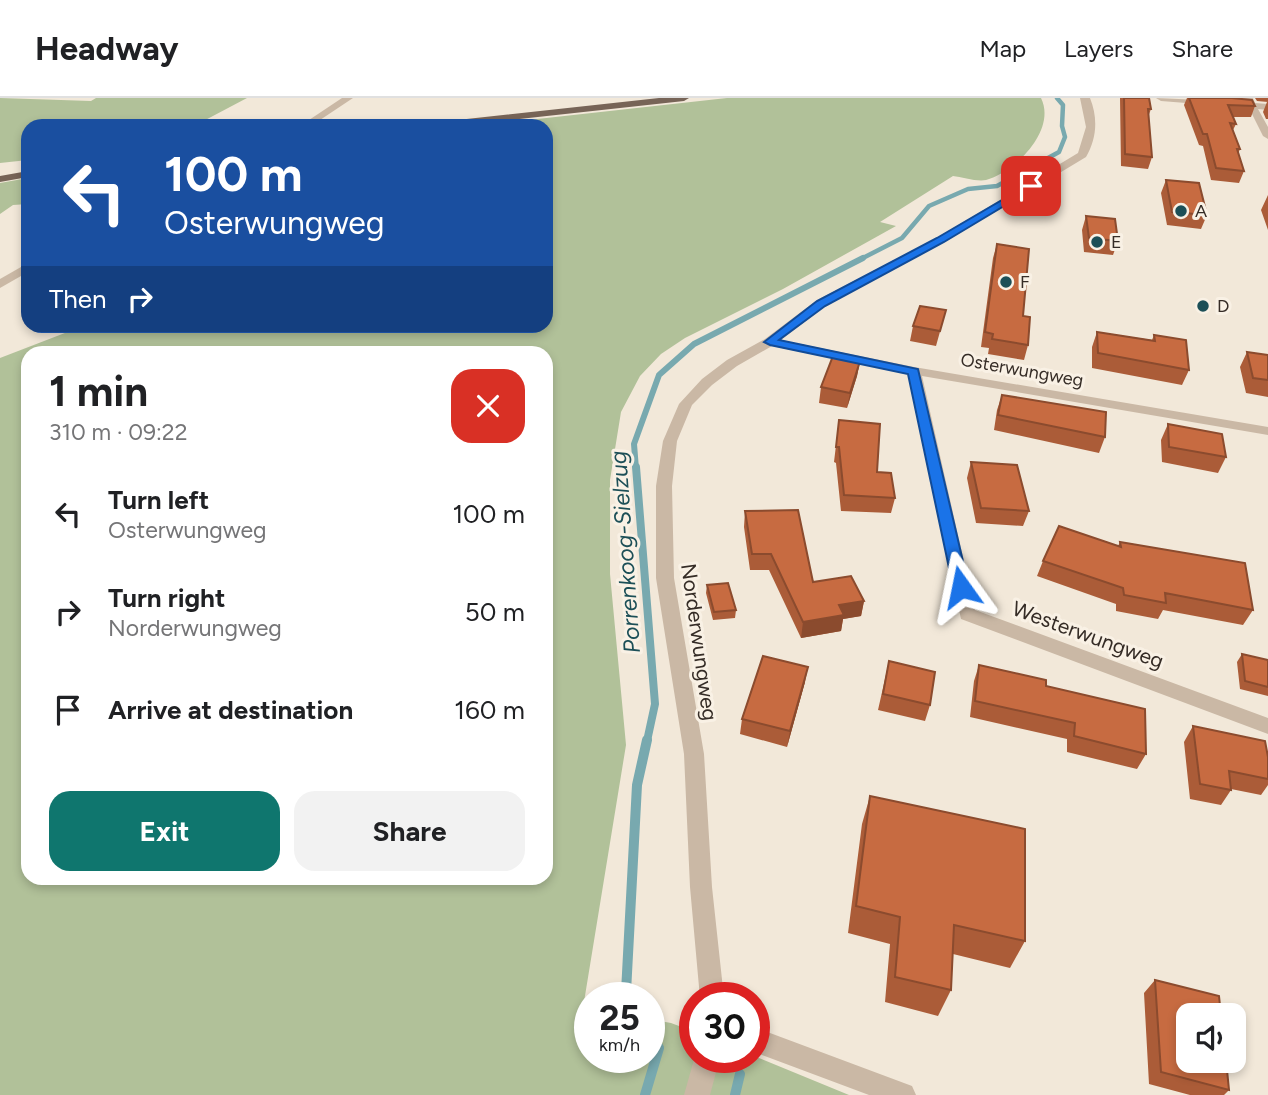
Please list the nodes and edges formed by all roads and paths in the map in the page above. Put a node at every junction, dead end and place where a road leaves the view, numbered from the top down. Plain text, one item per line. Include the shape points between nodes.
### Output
1 (348, 98) edge
2 (684, 98) edge
3 (1085, 98) edge
4 (1160, 98) edge
5 (1250, 102) edge
6 (1268, 107) edge
7 (316, 119) edge
8 (494, 119) edge
9 (1268, 136) edge
10 (21, 175) edge
11 (0, 178) edge
12 (21, 271) edge
13 (0, 284) edge
14 (770, 342) junction
15 (914, 371) junction
16 (1268, 431) edge
17 (1268, 726) edge
18 (710, 982) edge
19 (770, 1045) edge
20 (703, 1073) edge
21 (697, 1095) edge
22 (903, 1095) edge

1 - 7 street
2 - 8 main road
3 - 14 street, Norderwungweg via 1089,145 1082,155 941,240 821,303
4 - 5 street
5 - 6 street
5 - 9 street
10 - 11 main road
12 - 13 street
14 - 15 street, Osterwungweg
14 - 18 street, Norderwungweg via 707,382 687,404 670,441 664,486 665,578 694,754
15 - 16 street, Osterwungweg
15 - 17 street, Westerwungweg via 967,614
19 - 22 street
20 - 21 street

